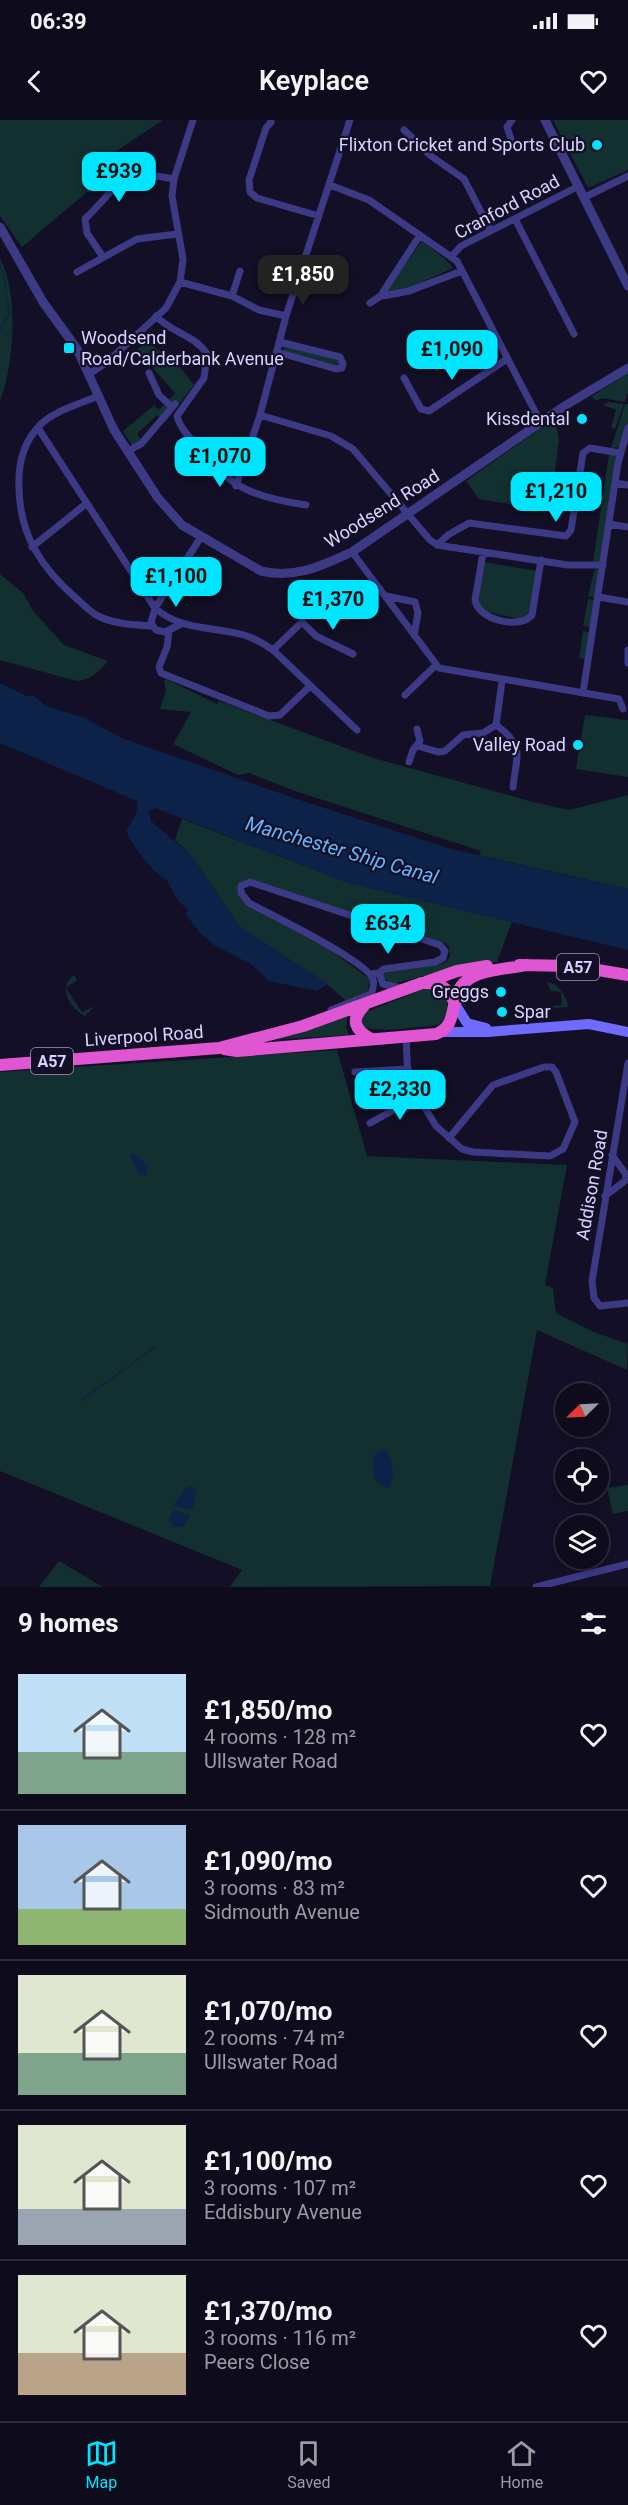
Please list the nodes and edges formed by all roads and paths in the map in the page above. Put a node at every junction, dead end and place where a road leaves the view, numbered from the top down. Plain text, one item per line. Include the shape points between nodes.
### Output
1 (193, 120) edge
2 (350, 120) edge
3 (512, 120) edge
4 (545, 120) edge
5 (271, 122) dead end
6 (404, 130) dead end
7 (513, 145) dead end
8 (628, 176) edge
9 (174, 179) junction
10 (330, 185) junction
11 (577, 187) junction
12 (583, 198) junction
13 (319, 216) junction
14 (515, 219) junction
15 (0, 227) edge
16 (491, 231) junction
17 (177, 234) junction
18 (420, 235) junction
19 (452, 256) junction
20 (103, 257) junction
21 (240, 271) dead end
22 (462, 271) junction
23 (77, 272) dead end
24 (180, 282) junction
25 (628, 286) edge
26 (382, 295) junction
27 (232, 296) junction
28 (370, 303) dead end
29 (156, 316) junction
30 (286, 316) junction
31 (574, 334) dead end
32 (280, 342) junction
33 (277, 352) junction
34 (507, 359) junction
35 (628, 368) edge
36 (149, 373) dead end
37 (88, 374) junction
38 (404, 378) dead end
39 (98, 396) junction
40 (260, 415) junction
41 (541, 423) junction
42 (38, 428) junction
43 (628, 428) edge
44 (188, 435) junction
45 (248, 448) junction
46 (128, 451) junction
47 (620, 453) junction
48 (615, 483) junction
49 (628, 484) edge
50 (236, 486) junction
51 (87, 503) junction
52 (306, 505) dead end
53 (409, 513) junction
54 (609, 524) junction
55 (628, 527) edge
56 (201, 537) junction
57 (437, 545) junction
58 (32, 547) junction
59 (352, 552) junction
60 (483, 553) junction
61 (541, 560) junction
62 (603, 565) junction
63 (386, 596) junction
64 (599, 597) junction
65 (628, 602) edge
66 (155, 608) junction
67 (181, 624) junction
68 (152, 626) junction
69 (169, 632) junction
70 (414, 635) junction
71 (273, 650) junction
72 (628, 650) edge
73 (353, 654) dead end
74 (628, 663) edge
75 (436, 664) junction
76 (502, 681) junction
77 (309, 687) junction
78 (583, 693) junction
79 (405, 695) dead end
80 (623, 709) dead end
81 (496, 725) junction
82 (417, 729) dead end
83 (357, 730) dead end
84 (418, 746) junction
85 (409, 762) dead end
86 (513, 787) dead end
87 (527, 965) junction
88 (375, 974) junction
89 (628, 975) edge
90 (422, 983) junction
91 (407, 989) junction
92 (368, 999) junction
93 (455, 1004) junction
94 (498, 1029) junction
95 (441, 1032) junction
96 (628, 1032) edge
97 (406, 1037) junction
98 (371, 1039) junction
99 (219, 1048) junction
100 (628, 1063) edge
101 (0, 1065) edge
102 (408, 1069) junction
103 (355, 1072) dead end
104 (419, 1096) junction
105 (370, 1123) dead end
106 (448, 1138) junction
107 (612, 1155) junction
108 (605, 1196) junction
109 (628, 1303) edge
110 (628, 1564) edge
111 (536, 1587) edge

1 - 9 street
2 - 10 street
3 - 7 street via 507,127
4 - 11 street
5 - 13 street via 249,180 250,192 257,198
6 - 16 street via 431,156 464,179
8 - 12 street
9 - 17 street via 172,208
9 - 20 street via 133,172 88,216 85,228
10 - 13 street
10 - 18 street via 369,200
11 - 12 street
11 - 14 street, Cranford Road
12 - 25 street
13 - 30 street
14 - 16 street, Cranford Road
14 - 31 street
15 - 37 street, Woodsend Road via 43,302 77,349
16 - 19 street, Cranford Road via 461,246
17 - 20 street via 143,237
17 - 24 street
18 - 19 street
18 - 26 street
19 - 22 street
20 - 23 street
21 - 27 street
22 - 26 street via 409,291
22 - 34 street
24 - 27 street
24 - 29 street via 171,301
26 - 28 street
27 - 30 street via 260,310
29 - 37 street via 106,363
29 - 44 street via 168,327 192,338 208,359 204,378 177,416
30 - 32 street
32 - 33 street
32 - 33 street via 339,357 342,368
33 - 40 street
34 - 38 street via 429,411 421,409
34 - 41 street
35 - 41 street, Woodsend Road
36 - 46 street via 162,400 173,406 141,444
37 - 39 street, Woodsend Road
39 - 42 street via 59,412
39 - 46 street, Woodsend Road
40 - 45 street
40 - 53 street via 331,436 353,449
41 - 53 street, Woodsend Road
42 - 51 street
42 - 58 street via 27,442 19,474 21,521
43 - 47 street
44 - 45 street via 223,454
44 - 50 street
45 - 50 street
46 - 56 street, Woodsend Road via 172,516
47 - 48 street
47 - 57 street via 590,448 583,453 571,530 566,536 469,523
48 - 49 street
48 - 54 street
50 - 52 street via 257,495
51 - 58 street
51 - 66 street
53 - 57 street
53 - 59 street, Woodsend Road
54 - 55 street
54 - 62 street
56 - 59 street, Woodsend Road via 261,571 276,574 318,569
56 - 66 street
57 - 60 street
58 - 68 street via 55,579 97,616
59 - 63 street
60 - 61 street
60 - 61 street via 477,608 488,617 517,622 532,615
61 - 62 street
62 - 64 street
63 - 70 street
63 - 70 street via 416,602
64 - 65 street
64 - 78 street
66 - 67 street
66 - 68 street
67 - 69 street
67 - 71 street via 245,635
68 - 69 street
69 - 77 street via 159,667 161,674 269,716 280,715
70 - 75 street
71 - 73 street via 302,622 316,636
71 - 77 street
72 - 74 street
75 - 76 street via 444,671
75 - 79 street
76 - 78 street
76 - 81 street
77 - 83 street
78 - 80 street via 619,699
81 - 84 street via 483,733 463,735 445,751
81 - 86 street via 515,742 518,760 510,777
82 - 84 street via 421,736
84 - 85 street
87 - 89 highway, A57 via 574,966
87 - 90 highway, A57 via 468,969
87 - 93 highway, A57 via 470,978 460,988
88 - 88 street via 249,903 241,893 242,886 250,882 440,945 445,951 443,958 435,962 384,969
88 - 91 street via 383,984
88 - 92 street
90 - 91 highway, A57
90 - 93 highway via 445,987
91 - 92 highway, A57
92 - 98 highway via 355,1023
92 - 99 highway, Liverpool Road / A57 via 303,1026
93 - 94 main road via 471,1025
93 - 95 highway, A57 via 453,1018
94 - 95 main road
94 - 96 main road via 589,1024
95 - 97 highway, A57
97 - 98 highway, A57
97 - 102 street
98 - 99 highway, Liverpool Road / A57 via 237,1051
99 - 101 highway, Liverpool Road / A57
100 - 107 street, Addison Road
102 - 103 street
102 - 104 street via 408,1080
104 - 105 street
104 - 106 street via 436,1126
106 - 106 street via 493,1085 544,1067 552,1067 556,1072 575,1122 563,1149 550,1156 472,1152
107 - 108 street, Addison Road
107 - 108 street via 626,1180
108 - 109 street, Addison Road via 592,1281 594,1298 603,1306
110 - 111 street

